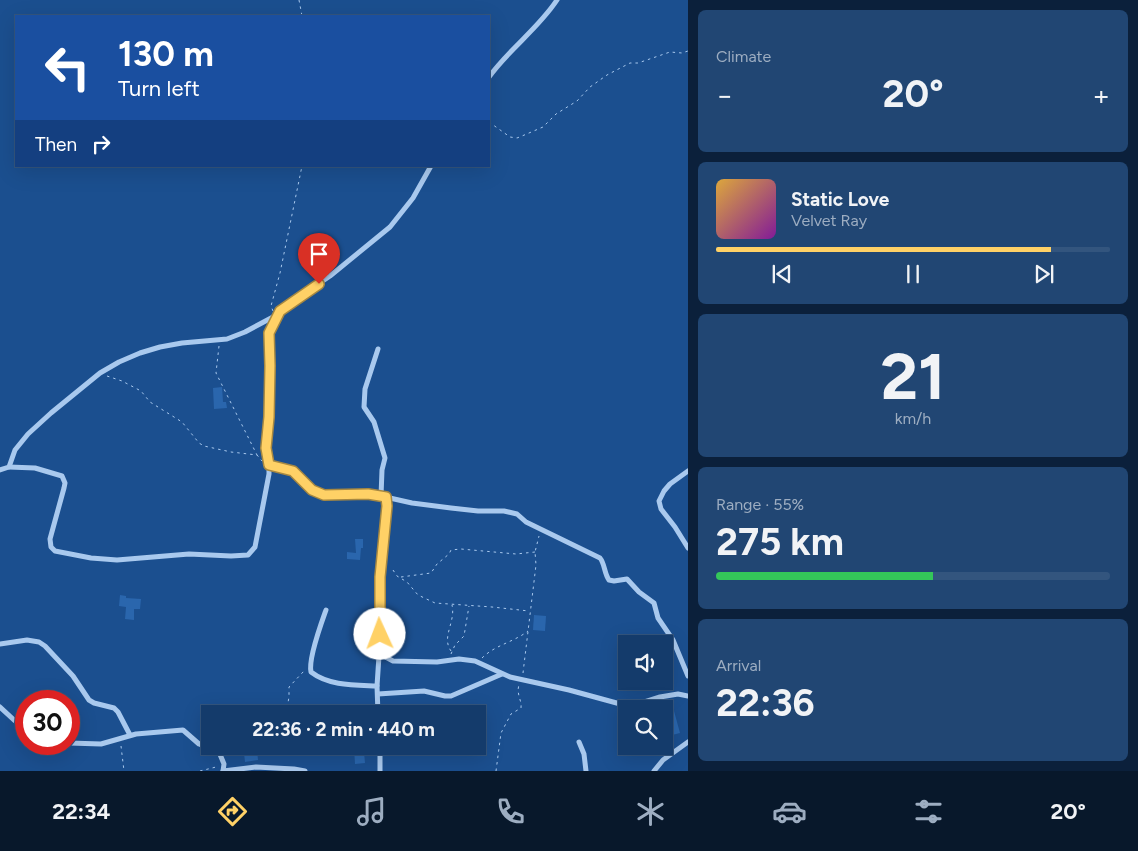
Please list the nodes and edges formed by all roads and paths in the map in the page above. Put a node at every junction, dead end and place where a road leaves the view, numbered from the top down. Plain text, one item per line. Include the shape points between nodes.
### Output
1 (299, 0) edge
2 (557, 0) edge
3 (302, 15) edge
4 (688, 51) edge
5 (490, 76) edge
6 (490, 123) edge
7 (302, 167) edge
8 (431, 167) edge
9 (276, 319) junction
10 (223, 340) junction
11 (378, 349) dead end
12 (100, 373) junction
13 (257, 455) junction
14 (9, 466) junction
15 (269, 467) junction
16 (0, 470) edge
17 (688, 471) edge
18 (384, 497) junction
19 (538, 528) junction
20 (688, 548) edge
21 (536, 552) junction
22 (393, 570) dead end
23 (399, 577) junction
24 (452, 604) junction
25 (469, 605) junction
26 (326, 610) dead end
27 (530, 612) junction
28 (528, 630) junction
29 (0, 644) edge
30 (452, 652) junction
31 (378, 653) junction
32 (450, 660) junction
33 (478, 662) junction
34 (310, 670) junction
35 (502, 674) junction
36 (688, 676) edge
37 (523, 679) junction
38 (377, 686) junction
39 (378, 694) junction
40 (688, 696) edge
41 (287, 705) edge
42 (378, 705) edge
43 (0, 707) edge
44 (15, 721) edge
45 (130, 735) junction
46 (120, 738) junction
47 (579, 742) dead end
48 (688, 742) edge
49 (80, 743) edge
50 (380, 755) edge
51 (124, 771) edge
52 (200, 771) edge
53 (223, 771) edge
54 (305, 771) edge
55 (380, 771) edge
56 (496, 771) edge
57 (586, 771) edge
58 (654, 771) edge

1 - 3 path
2 - 5 street
4 - 6 path via 682,54 670,52 607,75 543,127 517,138 510,137
7 - 9 path via 271,306
8 - 9 street via 390,227 330,276 283,308
9 - 10 street
9 - 15 street via 269,333 266,448
10 - 12 street via 154,348
10 - 13 path via 218,343 216,373
11 - 18 street via 365,389 364,407 374,422 385,458 382,470
12 - 13 path via 141,391 150,402 182,422 204,446
12 - 14 street via 28,434 15,450
13 - 15 path
14 - 15 street via 35,468 62,476 65,483 50,539 55,551 117,560 182,554 248,555 255,547
14 - 16 street
15 - 18 street via 293,471 312,490 324,495
17 - 20 street via 664,490 659,501
18 - 19 street via 458,509 508,511
18 - 31 street via 387,506 380,577
19 - 21 path
19 - 36 street via 600,558 609,580 627,579 651,600
21 - 23 path via 451,550 431,573
21 - 27 path
22 - 23 path
23 - 24 path via 427,600
24 - 25 path
24 - 30 path via 453,621 447,636 448,648
25 - 27 path
25 - 30 path via 464,636
26 - 34 street
27 - 28 path
28 - 33 path
28 - 37 path
29 - 45 street via 27,640 45,646 73,676 89,700 118,712
30 - 32 path
31 - 32 street via 393,661
31 - 38 street
32 - 33 street
33 - 35 street
34 - 38 street via 316,676 336,682
34 - 41 path via 304,671 290,686
35 - 37 street
35 - 39 street via 452,696 424,691
37 - 40 street via 624,705 678,694
37 - 56 path via 518,688 521,708 511,714 501,733
38 - 39 street
39 - 42 street
43 - 44 street
45 - 46 street
45 - 53 street via 184,731 199,744 220,752
46 - 49 street via 101,744
46 - 51 path
47 - 57 street
48 - 58 street
50 - 55 street
52 - 53 path via 216,767
53 - 54 street via 256,767

